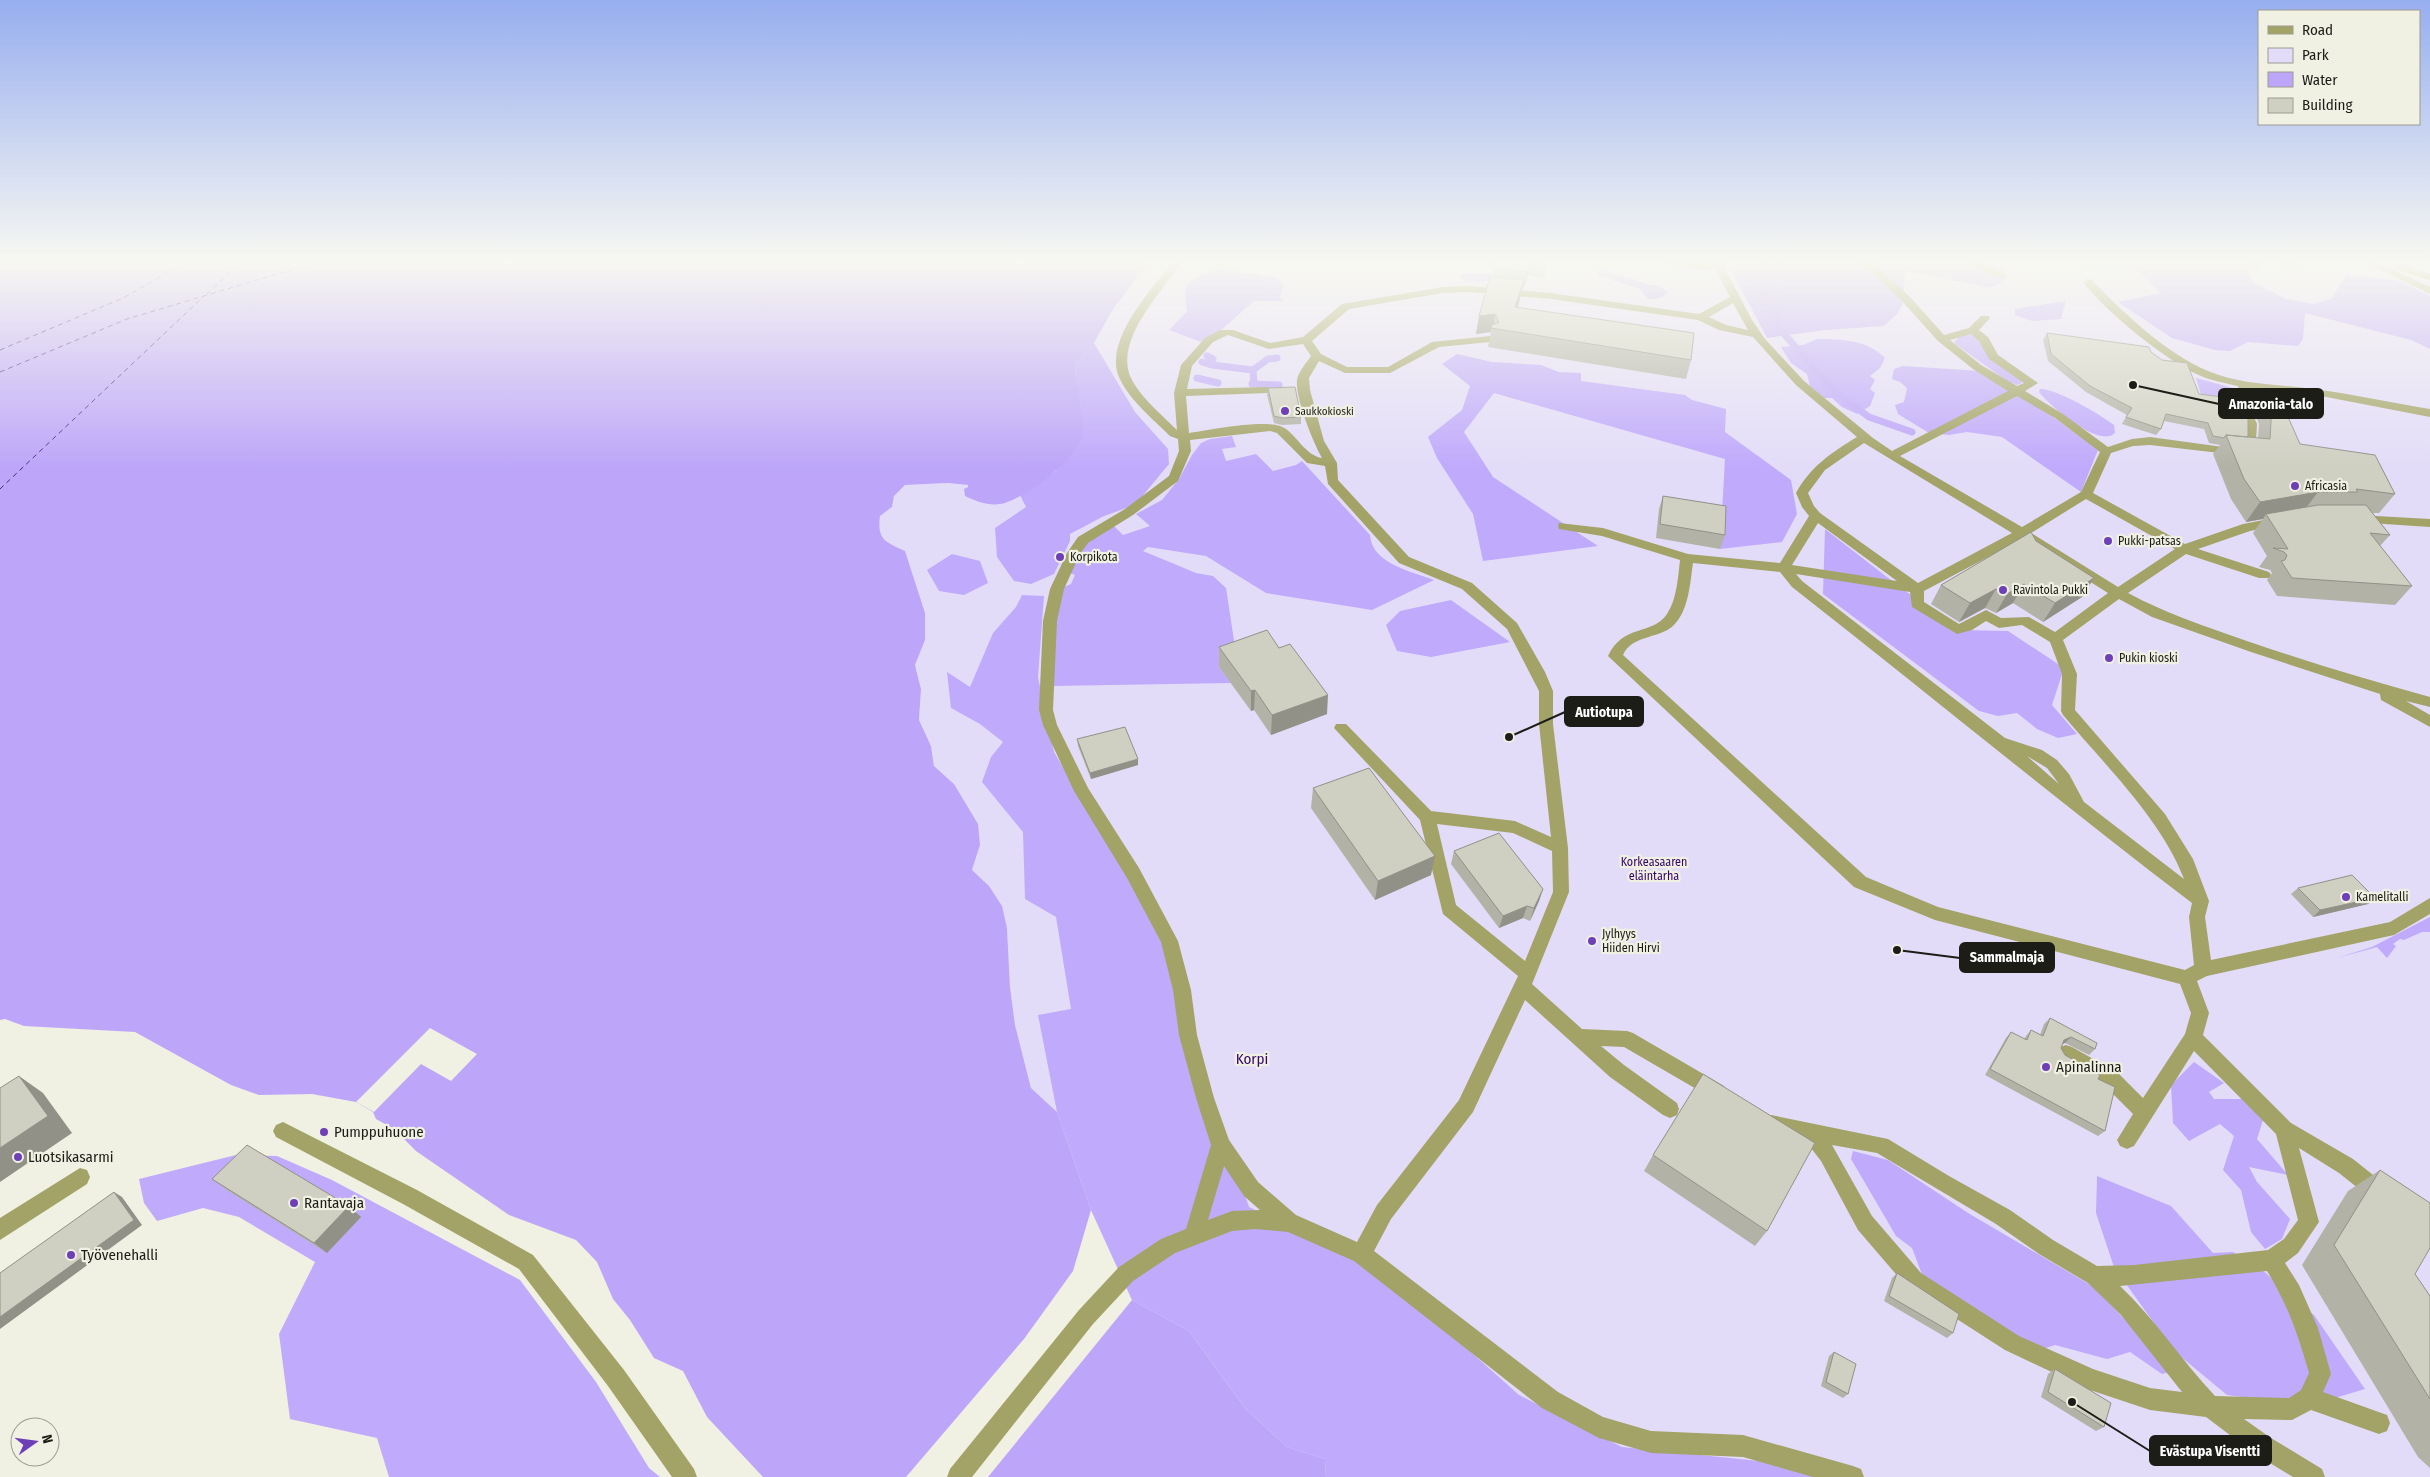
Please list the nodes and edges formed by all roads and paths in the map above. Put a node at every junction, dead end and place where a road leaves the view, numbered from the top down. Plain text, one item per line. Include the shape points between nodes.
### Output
1 (1130, 329) edge
2 (1319, 329) edge
3 (1728, 329) edge
4 (1753, 329) edge
5 (1933, 329) edge
6 (2139, 329) edge
7 (1973, 330) joint
8 (1757, 335) junction
9 (1490, 339) edge
10 (1942, 339) junction
11 (1306, 340) junction
12 (1317, 356) junction
13 (2244, 384) junction
14 (2018, 389) junction
15 (1267, 390) edge
16 (1180, 393) junction
17 (2430, 412) edge
18 (2139, 430) edge
19 (1865, 437) junction
20 (1184, 438) junction
21 (2132, 442) junction
22 (2106, 451) junction
23 (1891, 456) junction
24 (1331, 463) junction
25 (2086, 494) junction
26 (1816, 516) junction
27 (2346, 518) edge
28 (2289, 519) edge
29 (2430, 524) edge
30 (1564, 526) dead end
31 (2022, 533) junction
32 (2184, 549) junction
33 (1687, 558) junction
34 (1784, 568) junction
35 (2264, 575) dead end
36 (1917, 589) junction
37 (2118, 593) junction
38 (2055, 639) junction
39 (2369, 686) junction
40 (2430, 702) edge
41 (2430, 722) edge
42 (1340, 728) dead end
43 (1426, 817) junction
44 (1560, 848) junction
45 (2201, 901) junction
46 (2430, 905) edge
47 (2195, 974) junction
48 (1525, 980) junction
49 (1578, 1037) junction
50 (2193, 1037) junction
51 (2066, 1053) edge
52 (1736, 1103) edge
53 (1670, 1109) dead end
54 (2144, 1112) junction
55 (1753, 1113) edge
56 (2284, 1129) junction
57 (283, 1131) dead end
58 (1810, 1132) junction
59 (2126, 1140) dead end
60 (1221, 1145) junction
61 (80, 1177) dead end
62 (2392, 1202) edge
63 (1289, 1222) junction
64 (0, 1230) edge
65 (1194, 1236) junction
66 (1361, 1254) junction
67 (2272, 1260) junction
68 (2095, 1276) junction
69 (2309, 1398) junction
70 (2210, 1408) junction
71 (2379, 1423) dead end
72 (686, 1477) edge
73 (958, 1477) edge
74 (1853, 1477) edge
75 (2314, 1477) edge

1 - 20 lane via 1122,362 1124,377 1174,433
2 - 11 lane
3 - 8 lane
4 - 8 lane
5 - 10 lane
6 - 13 lane via 2176,358 2205,374
7 - 10 lane
7 - 14 lane via 1984,339 1993,357 2032,383
8 - 19 lane via 1800,383
9 - 12 lane via 1436,344 1390,370 1345,370
10 - 14 lane via 1977,367
11 - 12 lane
11 - 16 lane via 1269,346 1229,332 1220,333 1209,340 1187,365
12 - 24 lane via 1304,378 1304,390 1318,441
13 - 17 lane
13 - 21 lane via 2246,412 2251,424 2251,454 2168,442
14 - 22 lane
14 - 23 lane
15 - 16 lane
16 - 20 lane
18 - 21 lane
19 - 23 lane
19 - 26 lane via 1816,470 1807,481 1802,492
20 - 24 lane via 1271,427 1281,430 1312,460
20 - 60 lane via 1185,451 1174,478 1129,512 1083,540 1074,553 1057,589 1050,621 1046,710 1082,791 1169,941 1182,990 1188,1035
21 - 22 lane
22 - 25 lane
23 - 31 lane
24 - 44 lane via 1332,481 1404,560 1467,586 1512,626 1525,647 1546,691 1546,724
25 - 31 lane
25 - 32 lane
26 - 34 lane
26 - 36 lane
27 - 29 lane
28 - 32 lane via 2248,527
30 - 33 lane via 1603,532
31 - 36 lane
31 - 37 lane
32 - 35 lane
32 - 37 lane
33 - 34 lane
33 - 47 lane via 1680,600 1671,620 1627,640 1615,656 1860,882 1935,913
34 - 36 lane
34 - 45 lane via 1797,584 1999,741 2033,752 2052,763 2077,804
36 - 38 lane via 1917,604 1957,629 1967,627 1986,615 1999,623 2024,620
37 - 38 lane
37 - 39 lane via 2157,614
38 - 45 lane via 2069,665 2071,689 2068,711 2159,818 2187,864
39 - 40 lane
39 - 41 lane
42 - 43 lane
43 - 44 lane via 1515,827
43 - 48 lane via 1449,909
44 - 48 lane via 1561,892
45 - 47 lane via 2197,917
46 - 47 lane via 2394,928
47 - 50 lane via 2200,1013
48 - 49 lane
48 - 66 lane via 1466,1106 1384,1212
49 - 52 lane via 1627,1039
49 - 53 lane via 1617,1071
50 - 54 lane
50 - 56 lane
51 - 54 lane via 2110,1078
54 - 59 lane
55 - 58 lane via 1770,1123
56 - 62 lane via 2346,1166
56 - 67 lane via 2309,1222 2291,1246
57 - 72 lane via 526,1262 616,1378
58 - 68 lane via 1882,1145
58 - 70 lane via 1828,1155 1864,1223 1914,1280 2012,1343 2090,1379 2150,1399
60 - 63 lane via 1251,1189
60 - 65 lane
61 - 64 lane
63 - 65 lane via 1232,1221
63 - 66 lane
65 - 73 lane via 1168,1246 1126,1274 1086,1317
66 - 74 lane via 1550,1400 1599,1427 1651,1442 1743,1446
67 - 68 lane via 2134,1275
67 - 69 lane via 2292,1292 2320,1374
68 - 70 lane via 2128,1308
69 - 70 lane via 2292,1409
69 - 71 lane
70 - 75 lane

